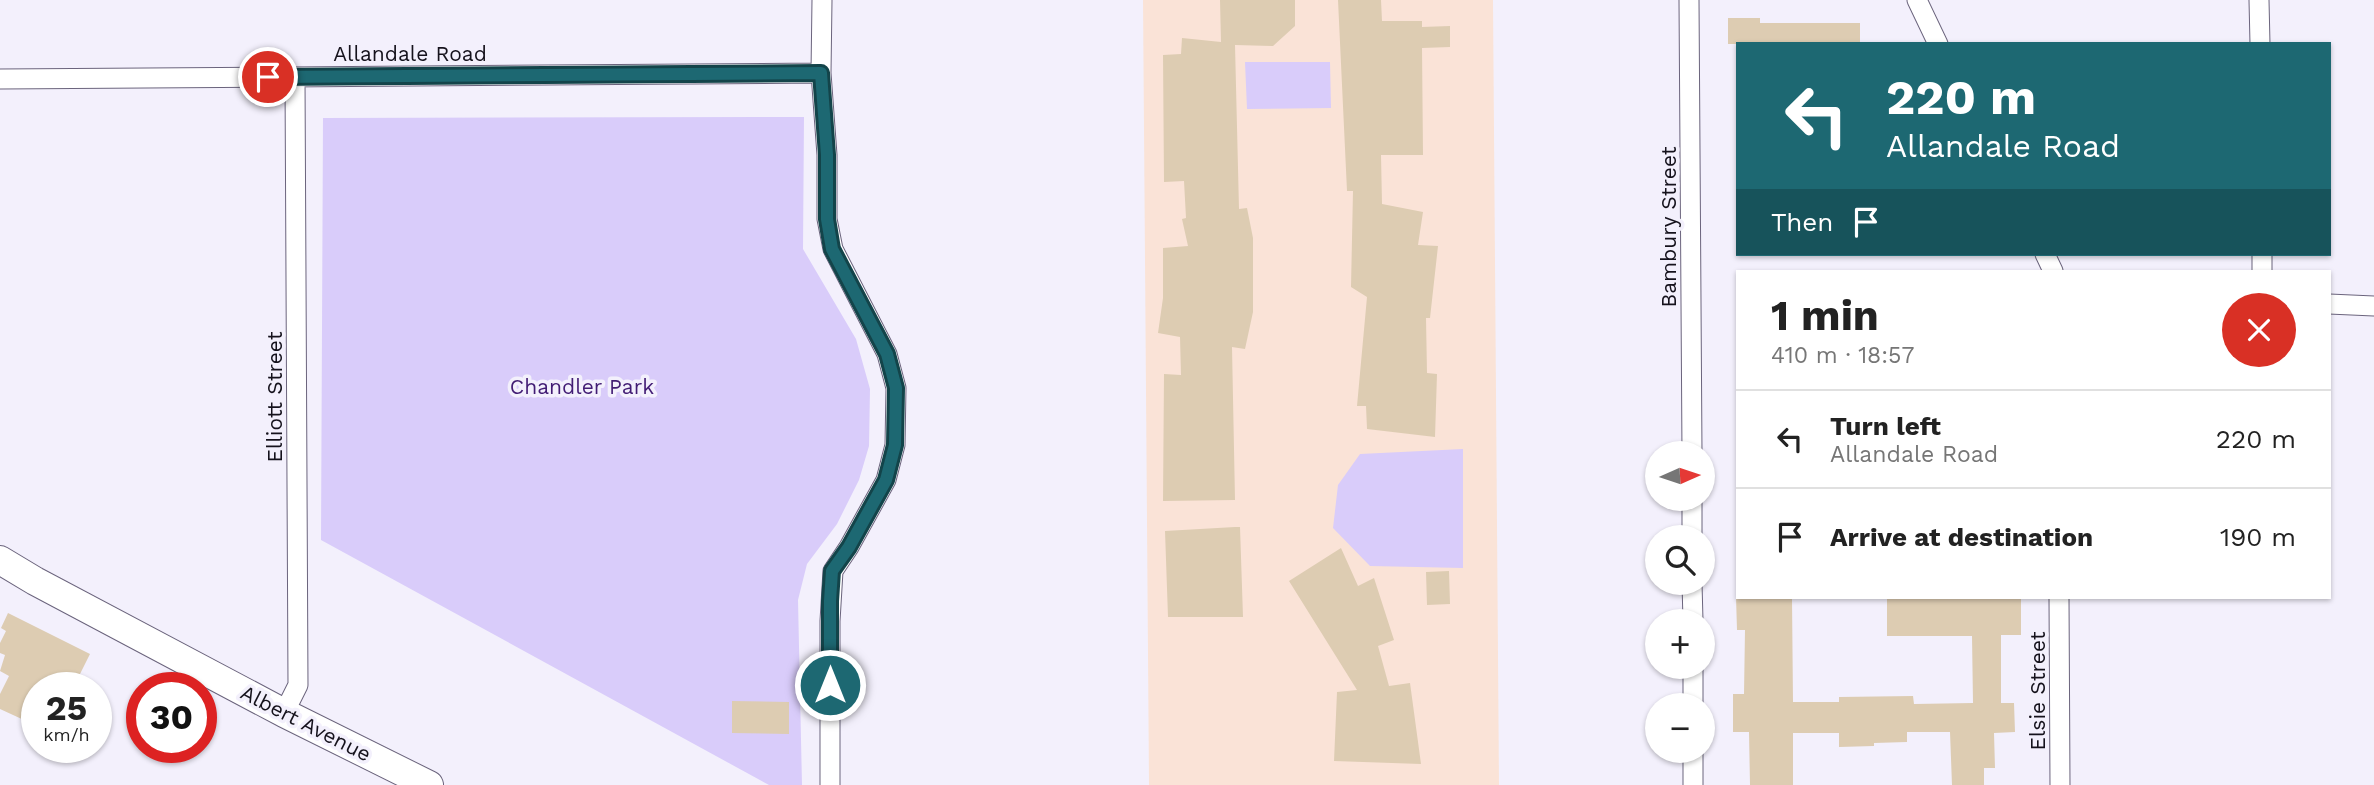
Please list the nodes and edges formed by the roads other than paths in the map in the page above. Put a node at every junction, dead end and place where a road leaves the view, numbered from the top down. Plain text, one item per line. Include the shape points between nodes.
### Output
1 (822, 0) edge
2 (1689, 0) edge
3 (1917, 0) edge
4 (2259, 0) edge
5 (1937, 42) edge
6 (2260, 42) edge
7 (821, 73) junction
8 (295, 77) junction
9 (0, 79) edge
10 (2331, 304) edge
11 (2374, 306) edge
12 (1692, 441) edge
13 (0, 560) edge
14 (0, 572) edge
15 (35, 581) junction
16 (2059, 599) edge
17 (284, 713) junction
18 (1693, 763) edge
19 (429, 785) edge
20 (830, 785) edge
21 (1693, 785) edge
22 (2060, 785) edge

1 - 7 street
2 - 12 street, Bambury Street
3 - 5 street
4 - 6 street
7 - 8 street, Allandale Road
7 - 20 street via 832,249 887,354 896,388 895,445 886,480 832,571
8 - 9 street, Allandale Road
8 - 17 street, Elliott Street via 298,685
10 - 11 street
13 - 15 main road, Albert Avenue
14 - 15 main road, Albert Avenue
15 - 17 main road, Albert Avenue
16 - 22 street, Elsie Street
17 - 19 main road, Albert Avenue
18 - 21 street

